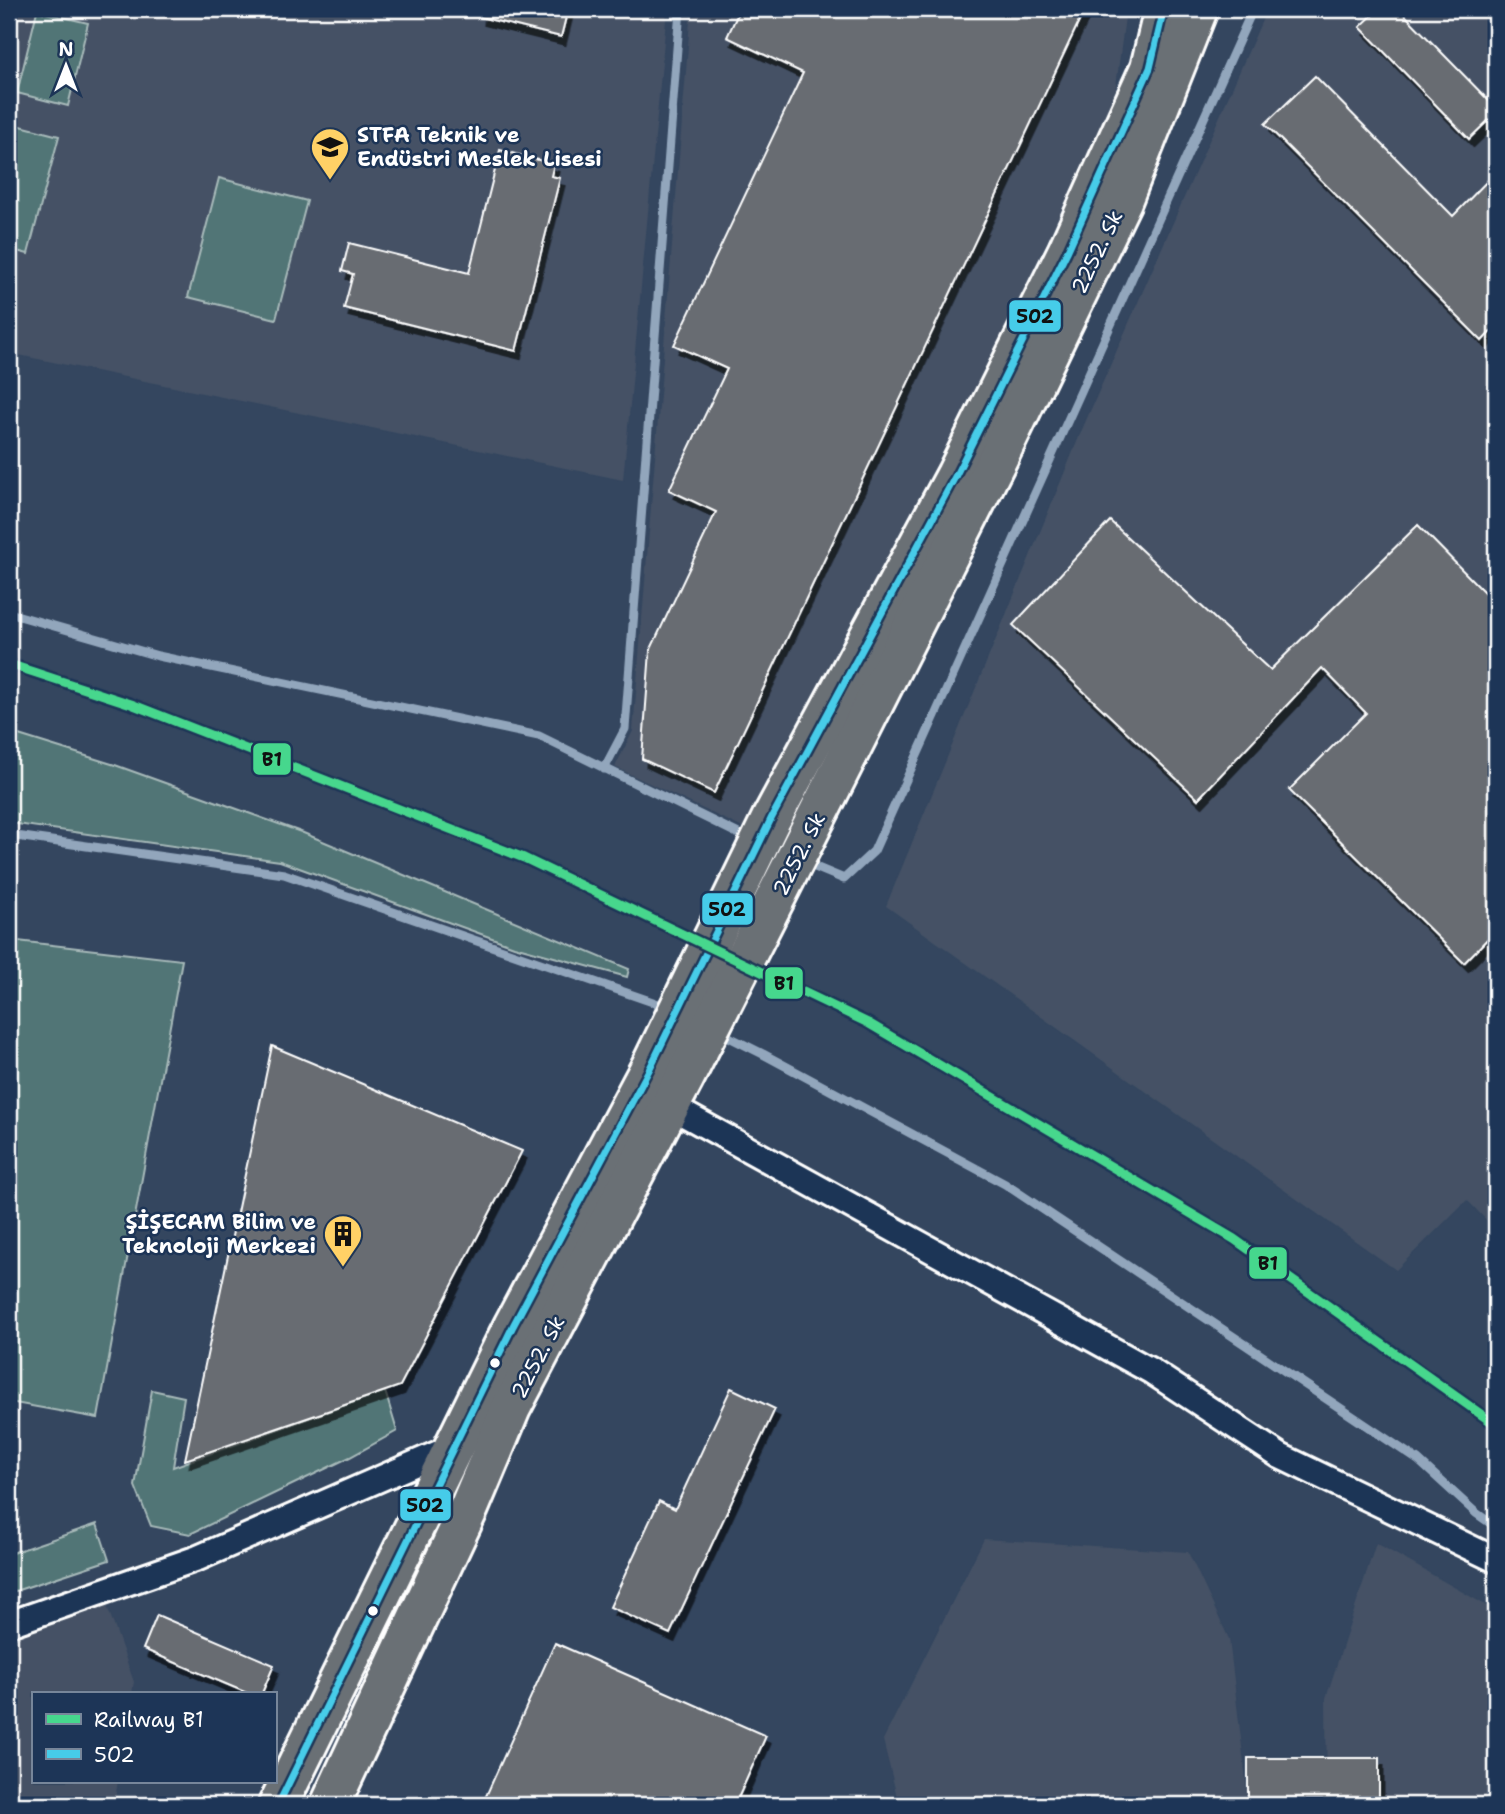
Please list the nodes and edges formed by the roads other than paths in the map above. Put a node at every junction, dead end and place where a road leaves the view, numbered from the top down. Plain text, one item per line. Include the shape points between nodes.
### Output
1 (1164, 9) edge
2 (1198, 9) edge
3 (661, 1085) junction
4 (455, 1446) junction
5 (1496, 1560) edge
6 (9, 1624) edge
7 (278, 1805) edge
8 (330, 1805) edge

1 - 3 main road, 2252. Sk via 1150,68 1067,252 956,475 771,819
2 - 3 main road, 2252. Sk via 1116,213 999,456 806,840
3 - 4 main road, 2252. Sk via 513,1326
3 - 5 street via 1151,1371 1280,1456
3 - 8 main road, 2252. Sk
4 - 6 street via 198,1558
4 - 7 main road, 2252. Sk

